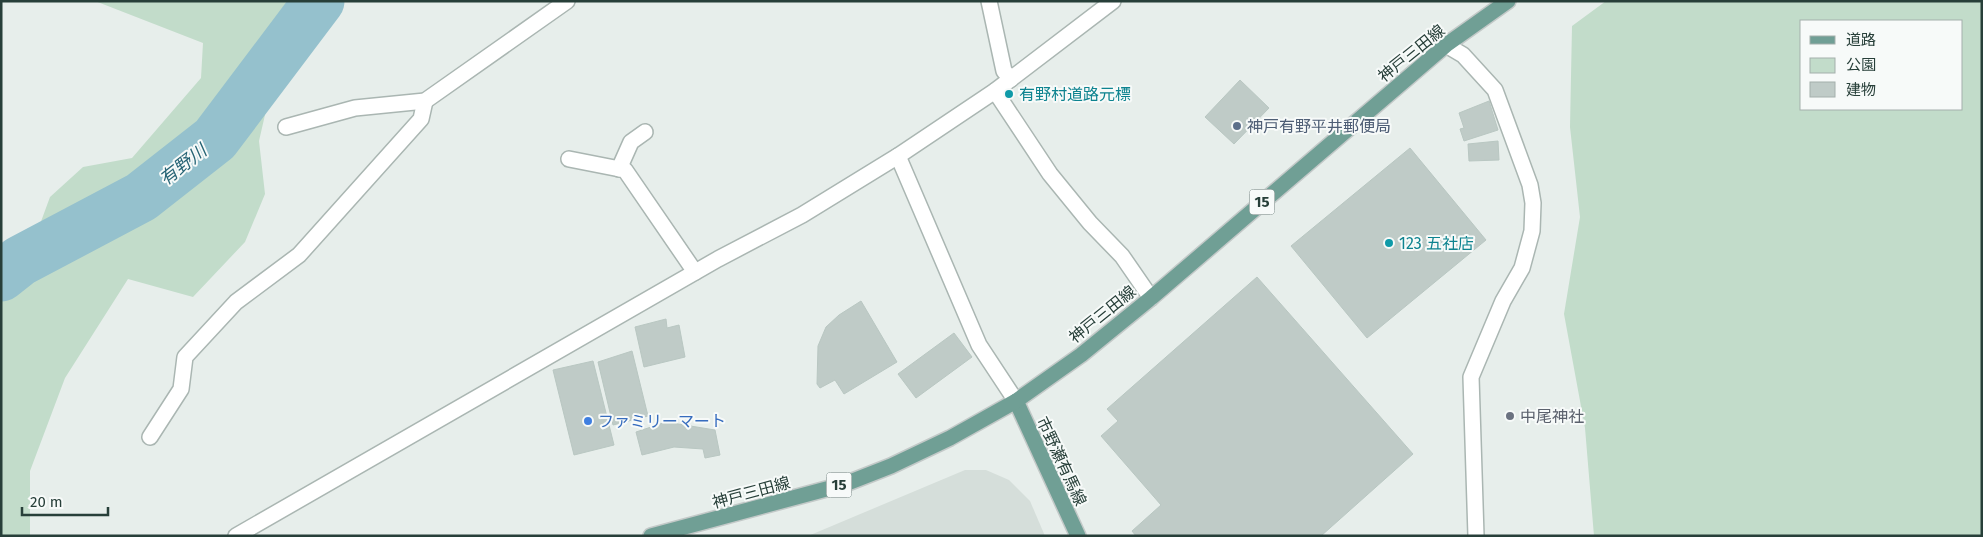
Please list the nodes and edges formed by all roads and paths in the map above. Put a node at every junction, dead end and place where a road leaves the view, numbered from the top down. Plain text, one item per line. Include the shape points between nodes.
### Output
1 (567, 1) edge
2 (989, 1) edge
3 (1113, 1) edge
4 (1508, 1) edge
5 (1446, 45) junction
6 (1011, 79) junction
7 (994, 91) junction
8 (425, 101) junction
9 (286, 127) dead end
10 (645, 132) dead end
11 (898, 156) junction
12 (569, 159) dead end
13 (619, 169) junction
14 (696, 272) junction
15 (1150, 298) junction
16 (1016, 402) junction
17 (150, 437) dead end
18 (236, 536) edge
19 (651, 536) edge
20 (1078, 536) edge
21 (1476, 536) edge

1 - 8 street
2 - 6 street via 1004,71
3 - 6 street
4 - 5 main road, 神戸三田線 / 15
5 - 15 main road, 神戸三田線 / 15
5 - 21 street via 1463,55 1495,90 1534,203 1532,231 1522,268 1503,301 1471,377
6 - 7 street
7 - 11 street
7 - 15 street via 1050,174 1122,256
8 - 9 street via 355,108
8 - 17 street via 421,119 300,254 236,302 185,358 181,388
10 - 13 street via 631,142
11 - 14 street via 802,215
11 - 16 street via 980,345
12 - 13 street
13 - 14 street via 625,170
14 - 18 street
15 - 16 main road, 神戸三田線 / 15 via 1081,355
16 - 19 main road, 神戸三田線 / 15 via 933,446 844,484
16 - 20 main road, 市野瀬有馬線

